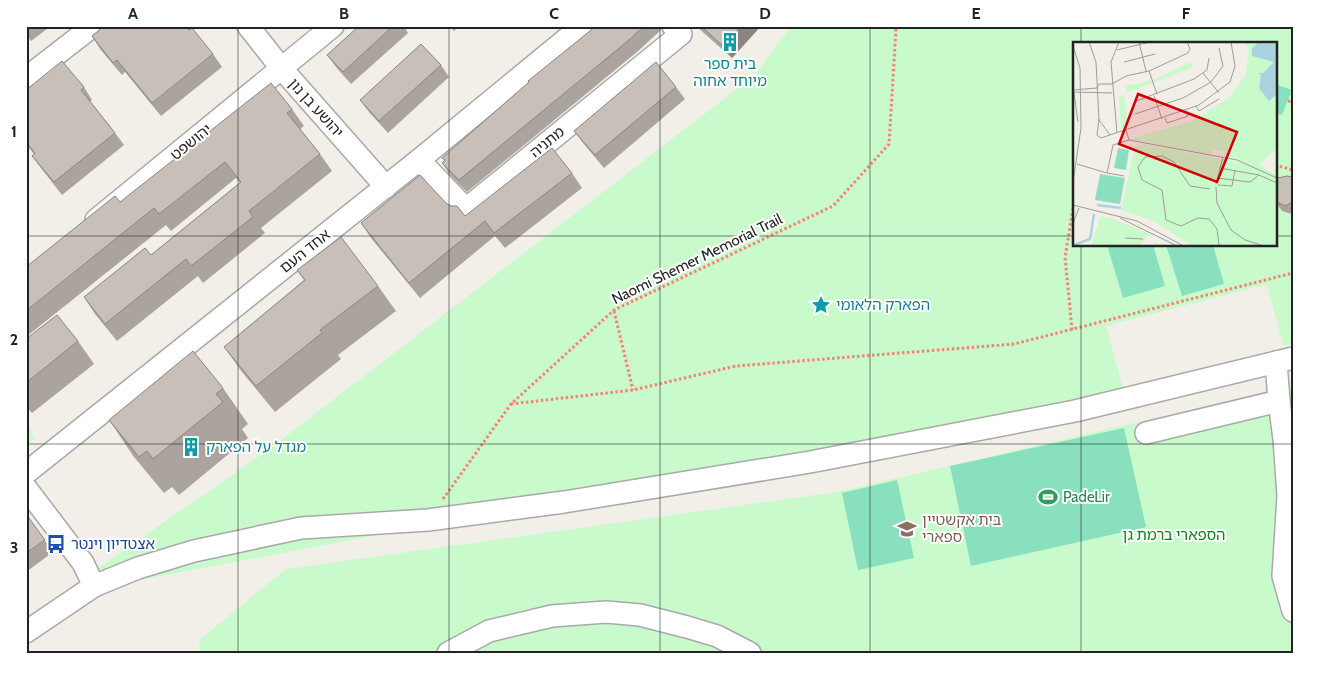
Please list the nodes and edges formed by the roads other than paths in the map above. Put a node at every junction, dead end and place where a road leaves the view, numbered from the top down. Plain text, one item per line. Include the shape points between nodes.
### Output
1 (93, 26) edge
2 (248, 26) edge
3 (333, 26) edge
4 (582, 26) edge
5 (677, 30) edge
6 (282, 70) junction
7 (26, 78) edge
8 (419, 160) junction
9 (386, 187) junction
10 (80, 232) edge
11 (1284, 360) edge
12 (1279, 401) junction
13 (1146, 433) dead end
14 (26, 473) edge
15 (26, 488) edge
16 (1290, 495) edge
17 (94, 586) junction
18 (1293, 611) edge
19 (26, 632) edge
20 (448, 653) edge
21 (750, 653) edge

1 - 7 street
2 - 6 street, יהושע בן נון
3 - 6 street, יהושפט
4 - 8 street, אחד העם
5 - 8 street, מתניה via 466,209
6 - 9 street, יהושע בן נון
6 - 10 street, יהושפט
8 - 9 street, אחד העם
9 - 14 street, אחד העם
11 - 12 street
11 - 17 street via 1075,411 810,462 564,502 428,520 301,528 194,551
12 - 13 street
12 - 16 street
15 - 17 street via 83,563
16 - 18 street via 1283,576
17 - 19 street
20 - 21 street via 489,631 552,616 606,612 640,615 687,626 717,636

